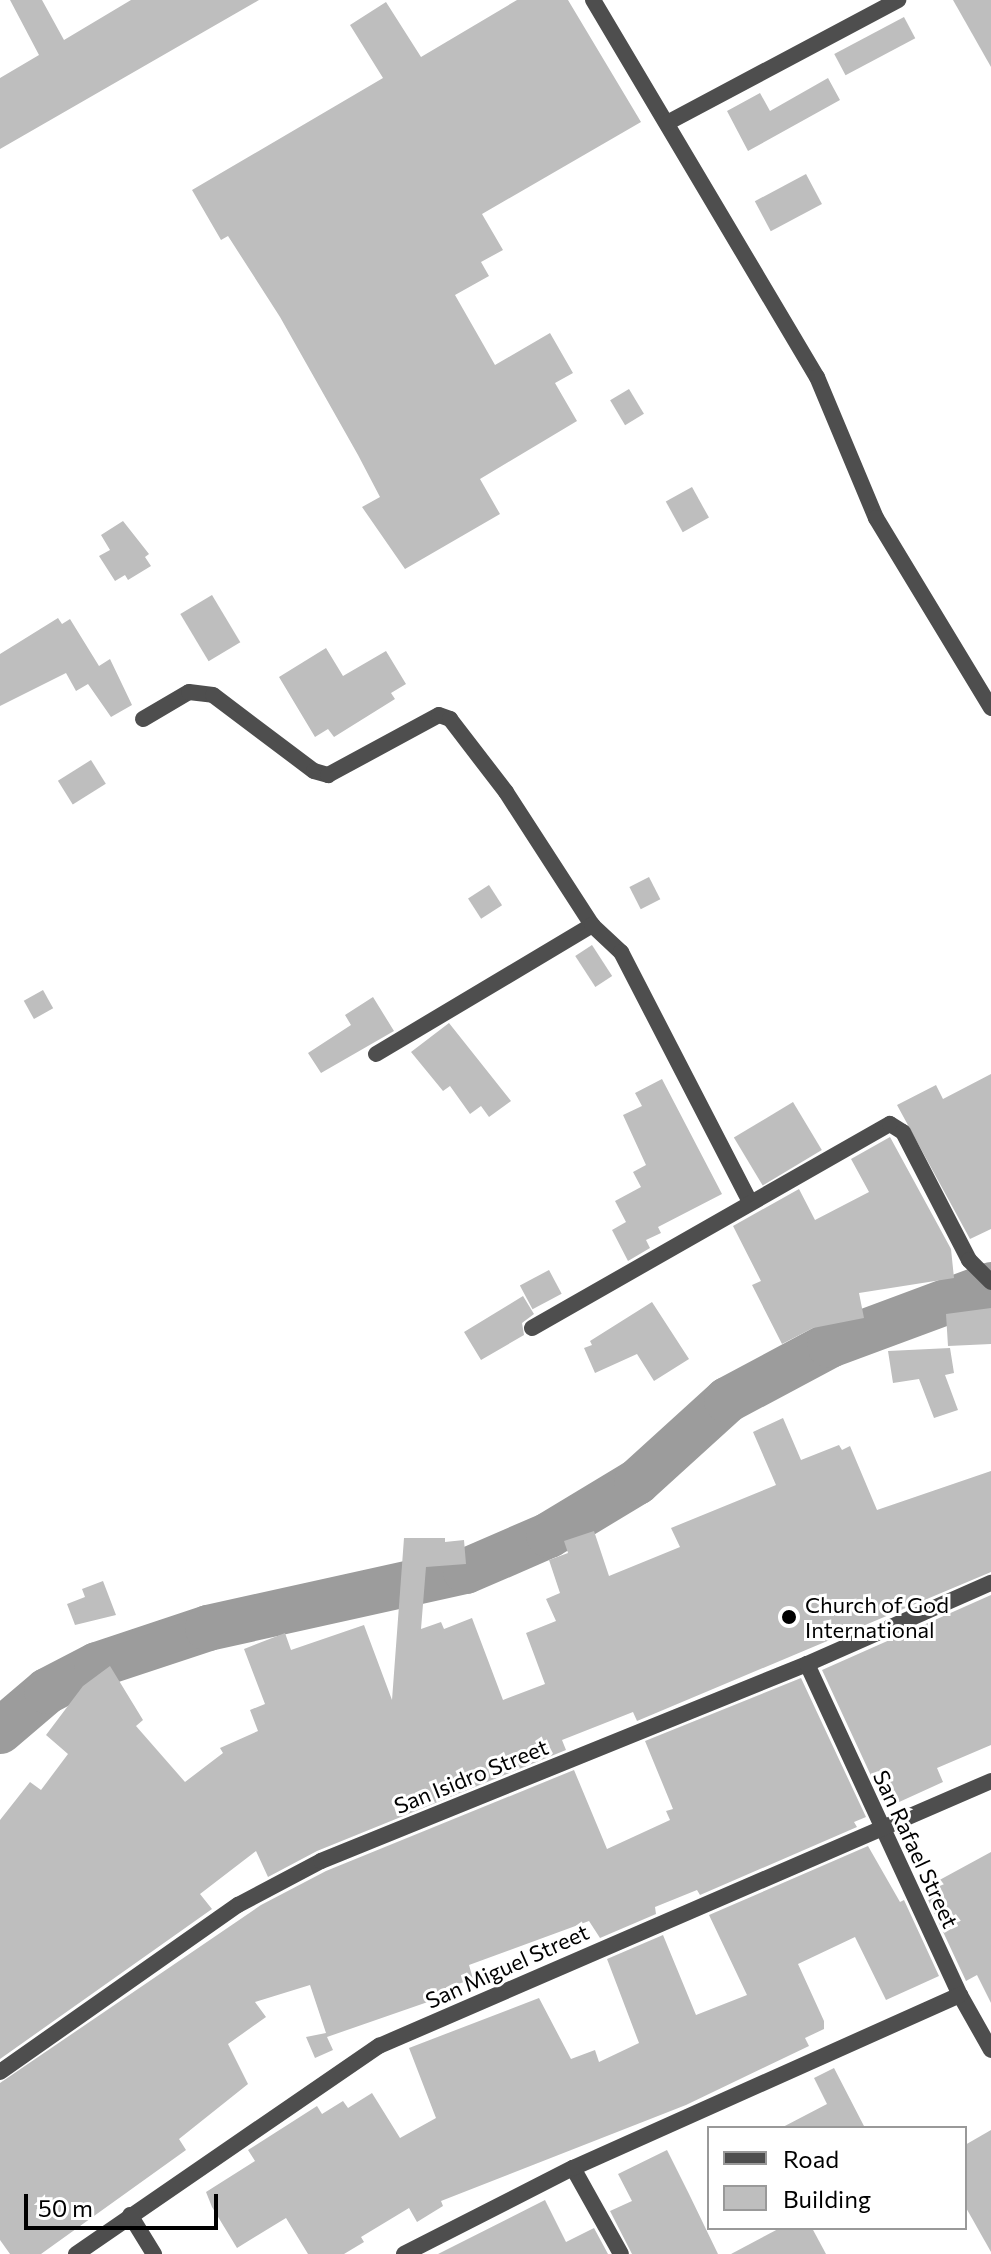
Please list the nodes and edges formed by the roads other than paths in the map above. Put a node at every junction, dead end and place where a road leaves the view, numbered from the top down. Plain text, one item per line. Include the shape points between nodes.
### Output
1 (593, 0) edge
2 (898, 0) edge
3 (667, 123) junction
4 (991, 708) edge
5 (143, 719) dead end
6 (592, 925) junction
7 (376, 1054) dead end
8 (750, 1202) junction
9 (991, 1282) edge
10 (532, 1328) dead end
11 (991, 1583) edge
12 (807, 1664) junction
13 (991, 1781) edge
14 (882, 1825) junction
15 (960, 1995) junction
16 (991, 2050) edge
17 (0, 2072) edge
18 (573, 2168) junction
19 (130, 2215) junction
20 (76, 2254) edge
21 (154, 2254) edge
22 (404, 2254) edge
23 (621, 2254) edge

1 - 3 street
2 - 3 street
3 - 4 street via 817,377 876,518
5 - 6 street via 189,692 213,695 314,771 328,775 439,715 450,719 506,792
6 - 7 street
6 - 8 street via 621,952
8 - 9 street via 884,1126 897,1126 976,1271
8 - 10 street
11 - 12 street, San Isidro Street
12 - 14 street, San Rafael Street
12 - 17 street, San Isidro Street via 321,1861 238,1905
13 - 14 street, San Miguel Street
14 - 15 street, San Rafael Street
14 - 19 street, San Miguel Street via 379,2046
15 - 16 street, San Rafael Street
15 - 18 street
18 - 22 street
18 - 23 street
19 - 20 street, San Miguel Street
19 - 21 street

